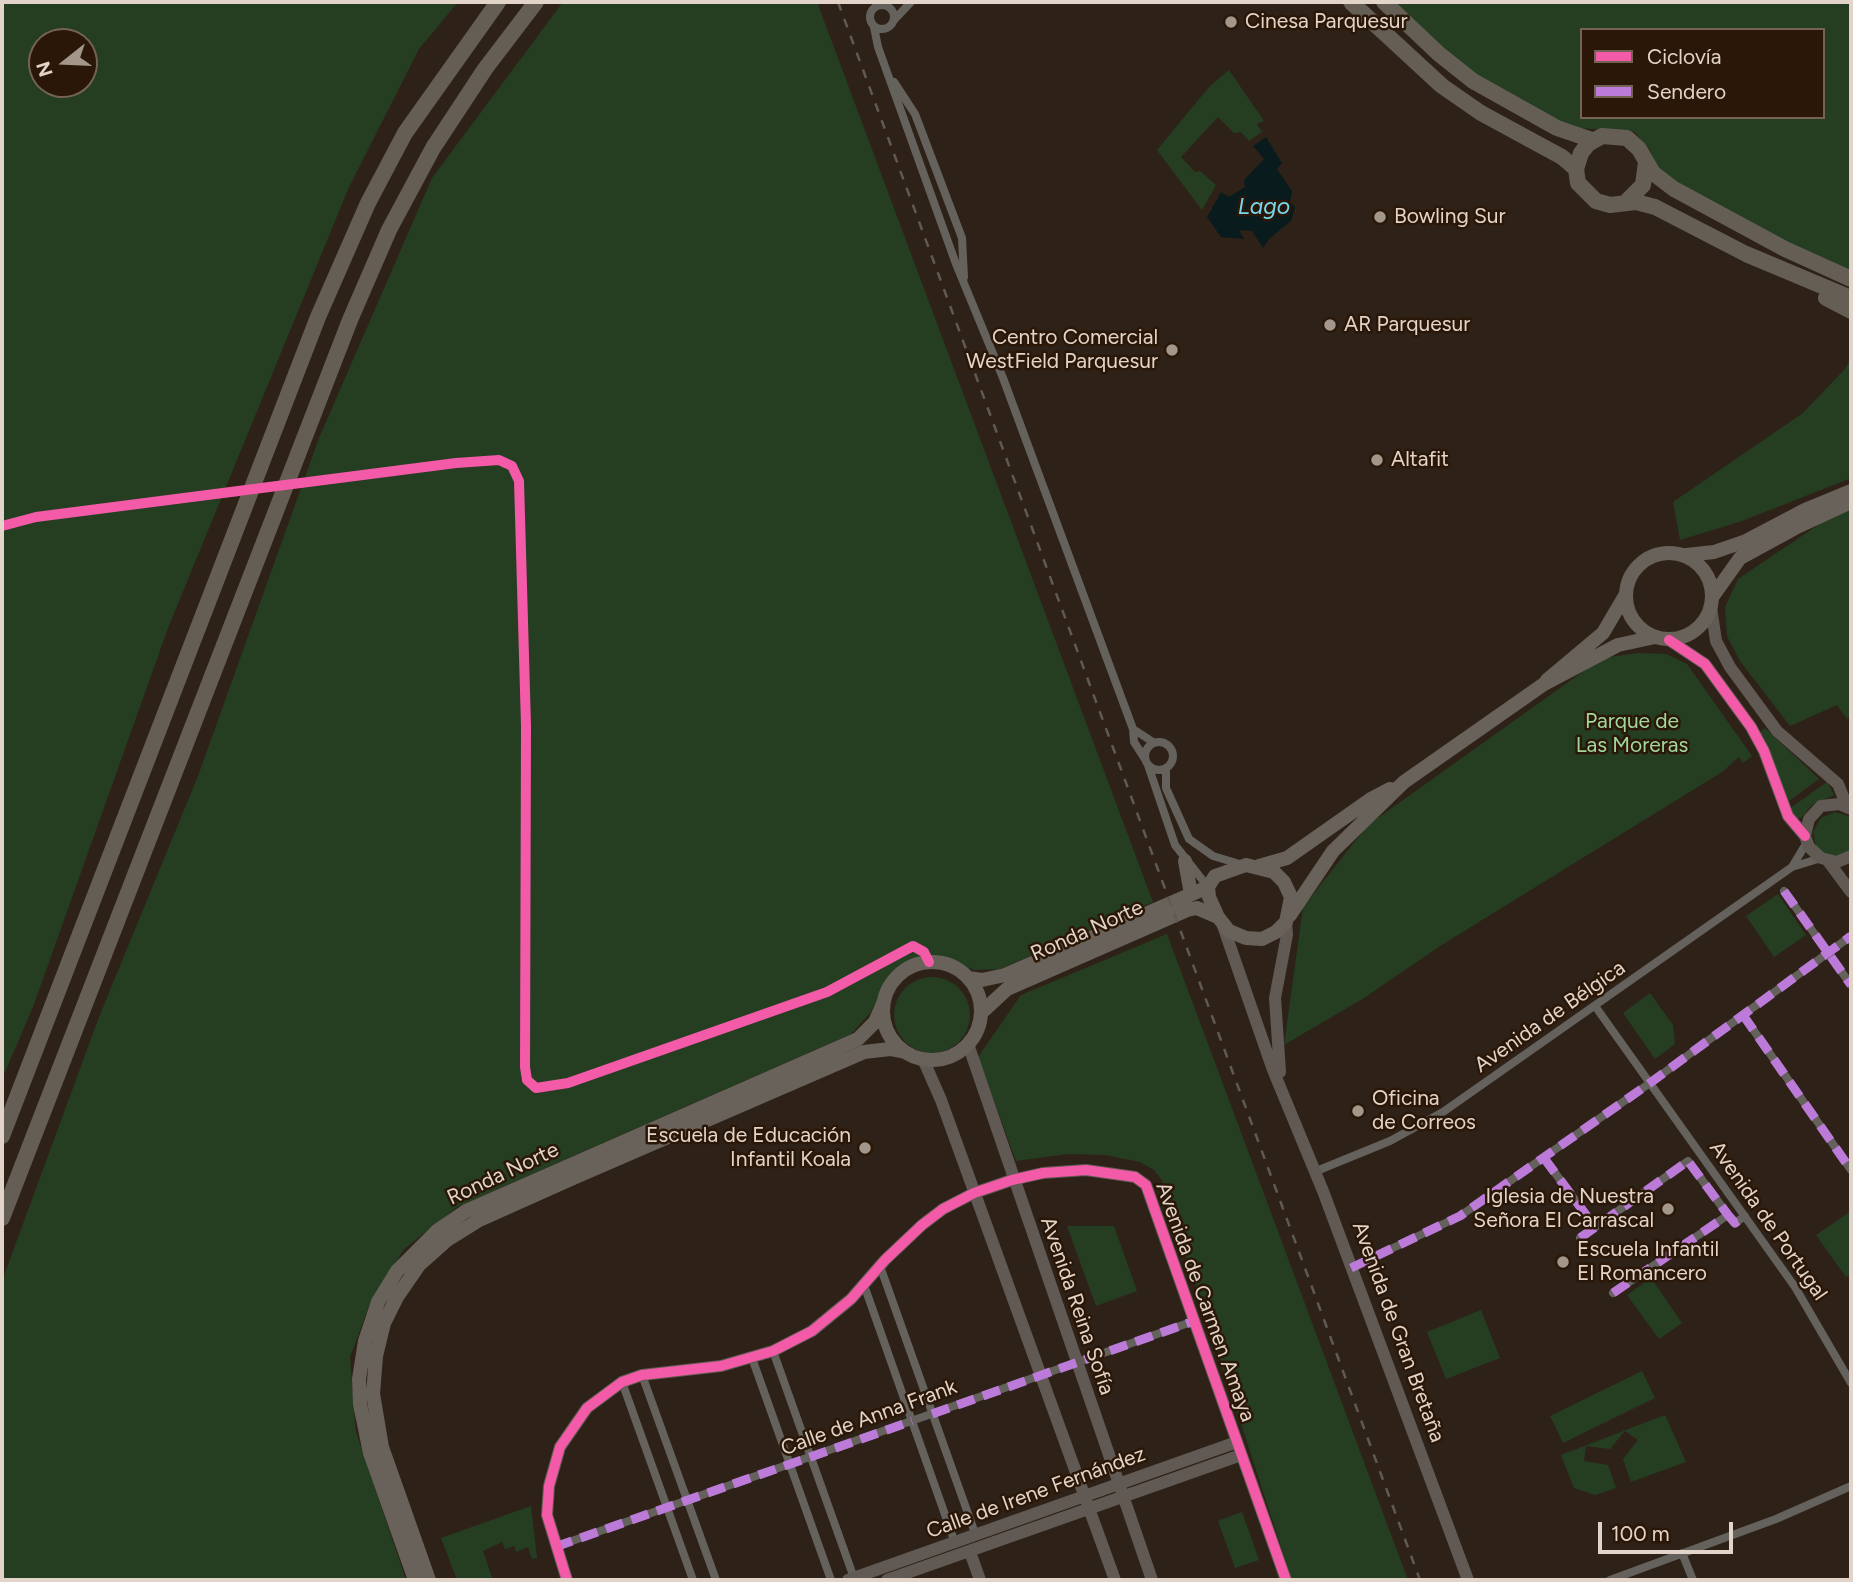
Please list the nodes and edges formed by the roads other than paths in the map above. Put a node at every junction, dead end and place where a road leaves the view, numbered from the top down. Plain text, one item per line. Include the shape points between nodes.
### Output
1 (498, 2) edge
2 (536, 2) edge
3 (892, 2) edge
4 (911, 2) edge
5 (1351, 2) edge
6 (1384, 2) edge
7 (883, 5) junction
8 (893, 21) junction
9 (874, 27) junction
10 (887, 69) junction
11 (1592, 140) junction
12 (1646, 162) junction
13 (1576, 169) junction
14 (1627, 201) junction
15 (1764, 262) junction
16 (1851, 279) edge
17 (965, 280) junction
18 (1851, 298) edge
19 (1851, 311) edge
20 (298, 484) dead end
21 (1851, 491) edge
22 (238, 492) dead end
23 (1851, 502) edge
24 (2, 526) edge
25 (1686, 555) junction
26 (1626, 594) junction
27 (1712, 602) junction
28 (1662, 639) junction
29 (1544, 684) junction
30 (1133, 729) junction
31 (1153, 742) junction
32 (1146, 762) junction
33 (1166, 768) junction
34 (1404, 782) junction
35 (1849, 807) edge
36 (1806, 839) junction
37 (1851, 856) edge
38 (1824, 860) junction
39 (1185, 861) junction
40 (1253, 866) junction
41 (1792, 867) junction
42 (1208, 887) junction
43 (1784, 891) dead end
44 (1851, 892) edge
45 (1191, 894) junction
46 (1288, 918) junction
47 (1220, 920) junction
48 (1851, 936) edge
49 (1827, 953) junction
50 (929, 962) junction
51 (968, 978) junction
52 (1851, 985) edge
53 (884, 1001) junction
54 (1595, 1006) junction
55 (981, 1013) junction
56 (1743, 1015) junction
57 (968, 1044) junction
58 (905, 1052) junction
59 (923, 1059) junction
60 (1650, 1083) junction
61 (1285, 1100) junction
62 (2, 1136) edge
63 (1544, 1157) junction
64 (1851, 1170) edge
65 (1314, 1172) junction
66 (1012, 1180) junction
67 (974, 1193) junction
68 (1728, 1215) junction
69 (1745, 1216) junction
70 (2, 1218) edge
71 (1595, 1227) junction
72 (1580, 1238) dead end
73 (880, 1266) junction
74 (1351, 1268) junction
75 (864, 1285) junction
76 (1613, 1293) dead end
77 (1194, 1321) junction
78 (773, 1351) junction
79 (752, 1358) junction
80 (1076, 1363) junction
81 (642, 1375) junction
82 (1040, 1375) junction
83 (622, 1382) junction
84 (1851, 1383) edge
85 (932, 1414) junction
86 (912, 1421) junction
87 (1237, 1442) junction
88 (1241, 1455) junction
89 (810, 1457) junction
90 (789, 1464) junction
91 (1119, 1484) junction
92 (1851, 1486) edge
93 (1123, 1497) junction
94 (688, 1500) junction
95 (1087, 1503) junction
96 (667, 1507) junction
97 (976, 1536) junction
98 (955, 1543) junction
99 (555, 1547) junction
100 (970, 1552) junction
101 (1682, 1553) junction
102 (851, 1579) edge
103 (415, 1580) edge
104 (429, 1580) edge
105 (567, 1580) edge
106 (693, 1580) edge
107 (716, 1580) edge
108 (831, 1580) edge
109 (887, 1580) edge
110 (980, 1580) edge
111 (1115, 1580) edge
112 (1152, 1580) edge
113 (1286, 1580) edge
114 (1468, 1580) edge
115 (1610, 1580) edge
116 (1693, 1580) edge

1 - 62 highway via 405,133 368,203 318,317
2 - 70 highway via 433,148 389,230
3 - 7 street
4 - 8 street
5 - 13 highway via 1433,80
6 - 11 highway via 1473,81 1557,128
7 - 8 street via 891,10
7 - 9 street via 871,12
8 - 9 street via 885,29
9 - 10 street
10 - 17 street
10 - 17 street via 915,114 962,238
11 - 12 highway via 1623,136 1636,145
11 - 13 highway
12 - 14 highway via 1643,185
12 - 16 highway via 1680,193
13 - 14 highway via 1578,183 1592,198 1611,205
14 - 15 highway via 1655,206
15 - 18 highway
15 - 19 highway
17 - 30 street
20 - 50 street via 499,460 512,466 519,481 526,744 525,1067 527,1080 536,1088 578,1080 827,992 914,946
21 - 25 main road via 1746,541
22 - 24 street via 49,515
23 - 27 main road via 1740,558
25 - 26 main road via 1658,554 1641,563 1629,579
25 - 27 main road via 1703,569
26 - 28 main road via 1632,618 1641,629
26 - 29 main road, Avenida de Gran Bretaña via 1603,633
27 - 28 main road via 1694,632
27 - 35 street via 1716,640 1730,667 1777,732 1838,784
28 - 29 main road, Avenida de Gran Bretaña via 1622,643
28 - 36 street via 1705,664 1751,727 1788,816
29 - 34 main road, Avenida de Gran Bretaña
30 - 31 street
30 - 32 street
31 - 32 street via 1147,748
31 - 33 street via 1165,742 1172,748 1174,758
32 - 33 street via 1157,770
32 - 39 street
33 - 40 street via 1166,788 1189,839 1213,856
34 - 40 main road, Avenida de Gran Bretaña via 1371,799 1291,855
34 - 46 main road, Avenida de Gran Bretaña via 1333,851
35 - 36 street via 1821,806 1809,819
36 - 38 street
36 - 41 street
37 - 38 street
38 - 41 street
38 - 44 street
39 - 42 street
39 - 45 main road
40 - 42 main road via 1220,872
40 - 46 main road via 1274,872 1286,885 1291,897
41 - 54 street, Avenida de Bélgica
42 - 45 main road, Ronda Norte
42 - 47 main road
43 - 49 street
45 - 51 main road, Ronda Norte via 1004,975
46 - 47 main road via 1273,934 1258,939 1237,935
46 - 61 street, Avenida de Gran Bretaña via 1275,998
47 - 55 main road, Ronda Norte via 1197,908 1187,910 1007,989
47 - 61 street, Avenida de Gran Bretaña
48 - 49 street
49 - 52 street
49 - 56 street
50 - 51 main road via 950,965
50 - 53 main road, Ronda Norte via 900,974
51 - 55 main road
53 - 58 main road via 887,1030
53 - 103 main road, Ronda Norte via 875,1022 858,1039 478,1205 438,1230 404,1263 370,1321 359,1392 370,1453
54 - 60 street, Avenida de Portugal
54 - 65 street, Avenida de Bélgica via 1424,1123
55 - 57 main road, Ronda Norte
56 - 60 street
56 - 64 street
57 - 59 main road via 948,1058
57 - 66 street, Avenida Reina Sofía
58 - 59 main road, Ronda Norte
58 - 104 main road, Ronda Norte via 864,1052 607,1163 479,1220 419,1265 384,1323 373,1394 382,1447
59 - 67 street
60 - 63 street
60 - 69 street, Avenida de Portugal
61 - 65 street, Avenida de Gran Bretaña
63 - 71 street
63 - 74 street via 1460,1216
65 - 74 street, Avenida de Gran Bretaña
66 - 67 street, Avenida de Carmen Amaya
66 - 77 street, Avenida de Carmen Amaya via 1086,1170 1135,1177 1146,1185
66 - 80 street, Avenida Reina Sofía
67 - 73 street, Avenida de Carmen Amaya via 922,1225
67 - 82 street
68 - 69 street via 1735,1223
68 - 71 street via 1688,1161
68 - 76 street
69 - 84 street, Avenida de Portugal via 1795,1287
71 - 72 street
73 - 75 street, Avenida de Carmen Amaya
73 - 85 street
74 - 114 street, Avenida de Gran Bretaña
75 - 78 street, Avenida de Carmen Amaya via 812,1331
75 - 86 street
77 - 80 street, Calle de Anna Frank
77 - 87 street, Avenida de Carmen Amaya
78 - 79 street, Avenida de Carmen Amaya
78 - 89 street
79 - 81 street, Avenida de Carmen Amaya
79 - 90 street
80 - 82 street, Calle de Anna Frank
80 - 91 street, Avenida Reina Sofía
81 - 83 street, Avenida de Carmen Amaya
81 - 94 street
82 - 85 street, Calle de Anna Frank
82 - 95 street
83 - 96 street
83 - 99 street, Avenida de Carmen Amaya via 587,1408 560,1447 549,1486 547,1516
85 - 86 street, Calle de Anna Frank
85 - 97 street
86 - 89 street, Calle de Anna Frank
86 - 98 street
87 - 88 street, Avenida de Carmen Amaya
87 - 91 street, Calle de Irene Fernández
88 - 93 street, Calle de Irene Fernández
88 - 113 street, Avenida de Carmen Amaya
89 - 90 street, Calle de Anna Frank
89 - 102 street
90 - 94 street, Calle de Anna Frank
90 - 108 street
91 - 93 street, Avenida Reina Sofía
91 - 95 street, Calle de Irene Fernández
92 - 101 street
93 - 95 street, Calle de Irene Fernández
93 - 112 street, Avenida Reina Sofía
94 - 96 street, Calle de Anna Frank
94 - 107 street
95 - 97 street, Calle de Irene Fernández
95 - 100 street, Calle de Irene Fernández
95 - 111 street
96 - 99 street, Calle de Anna Frank
96 - 106 street
97 - 98 street, Calle de Irene Fernández
98 - 102 street, Calle de Irene Fernández
99 - 105 street, Avenida de Carmen Amaya
100 - 109 street, Calle de Irene Fernández
100 - 110 street
101 - 115 street
101 - 116 street

